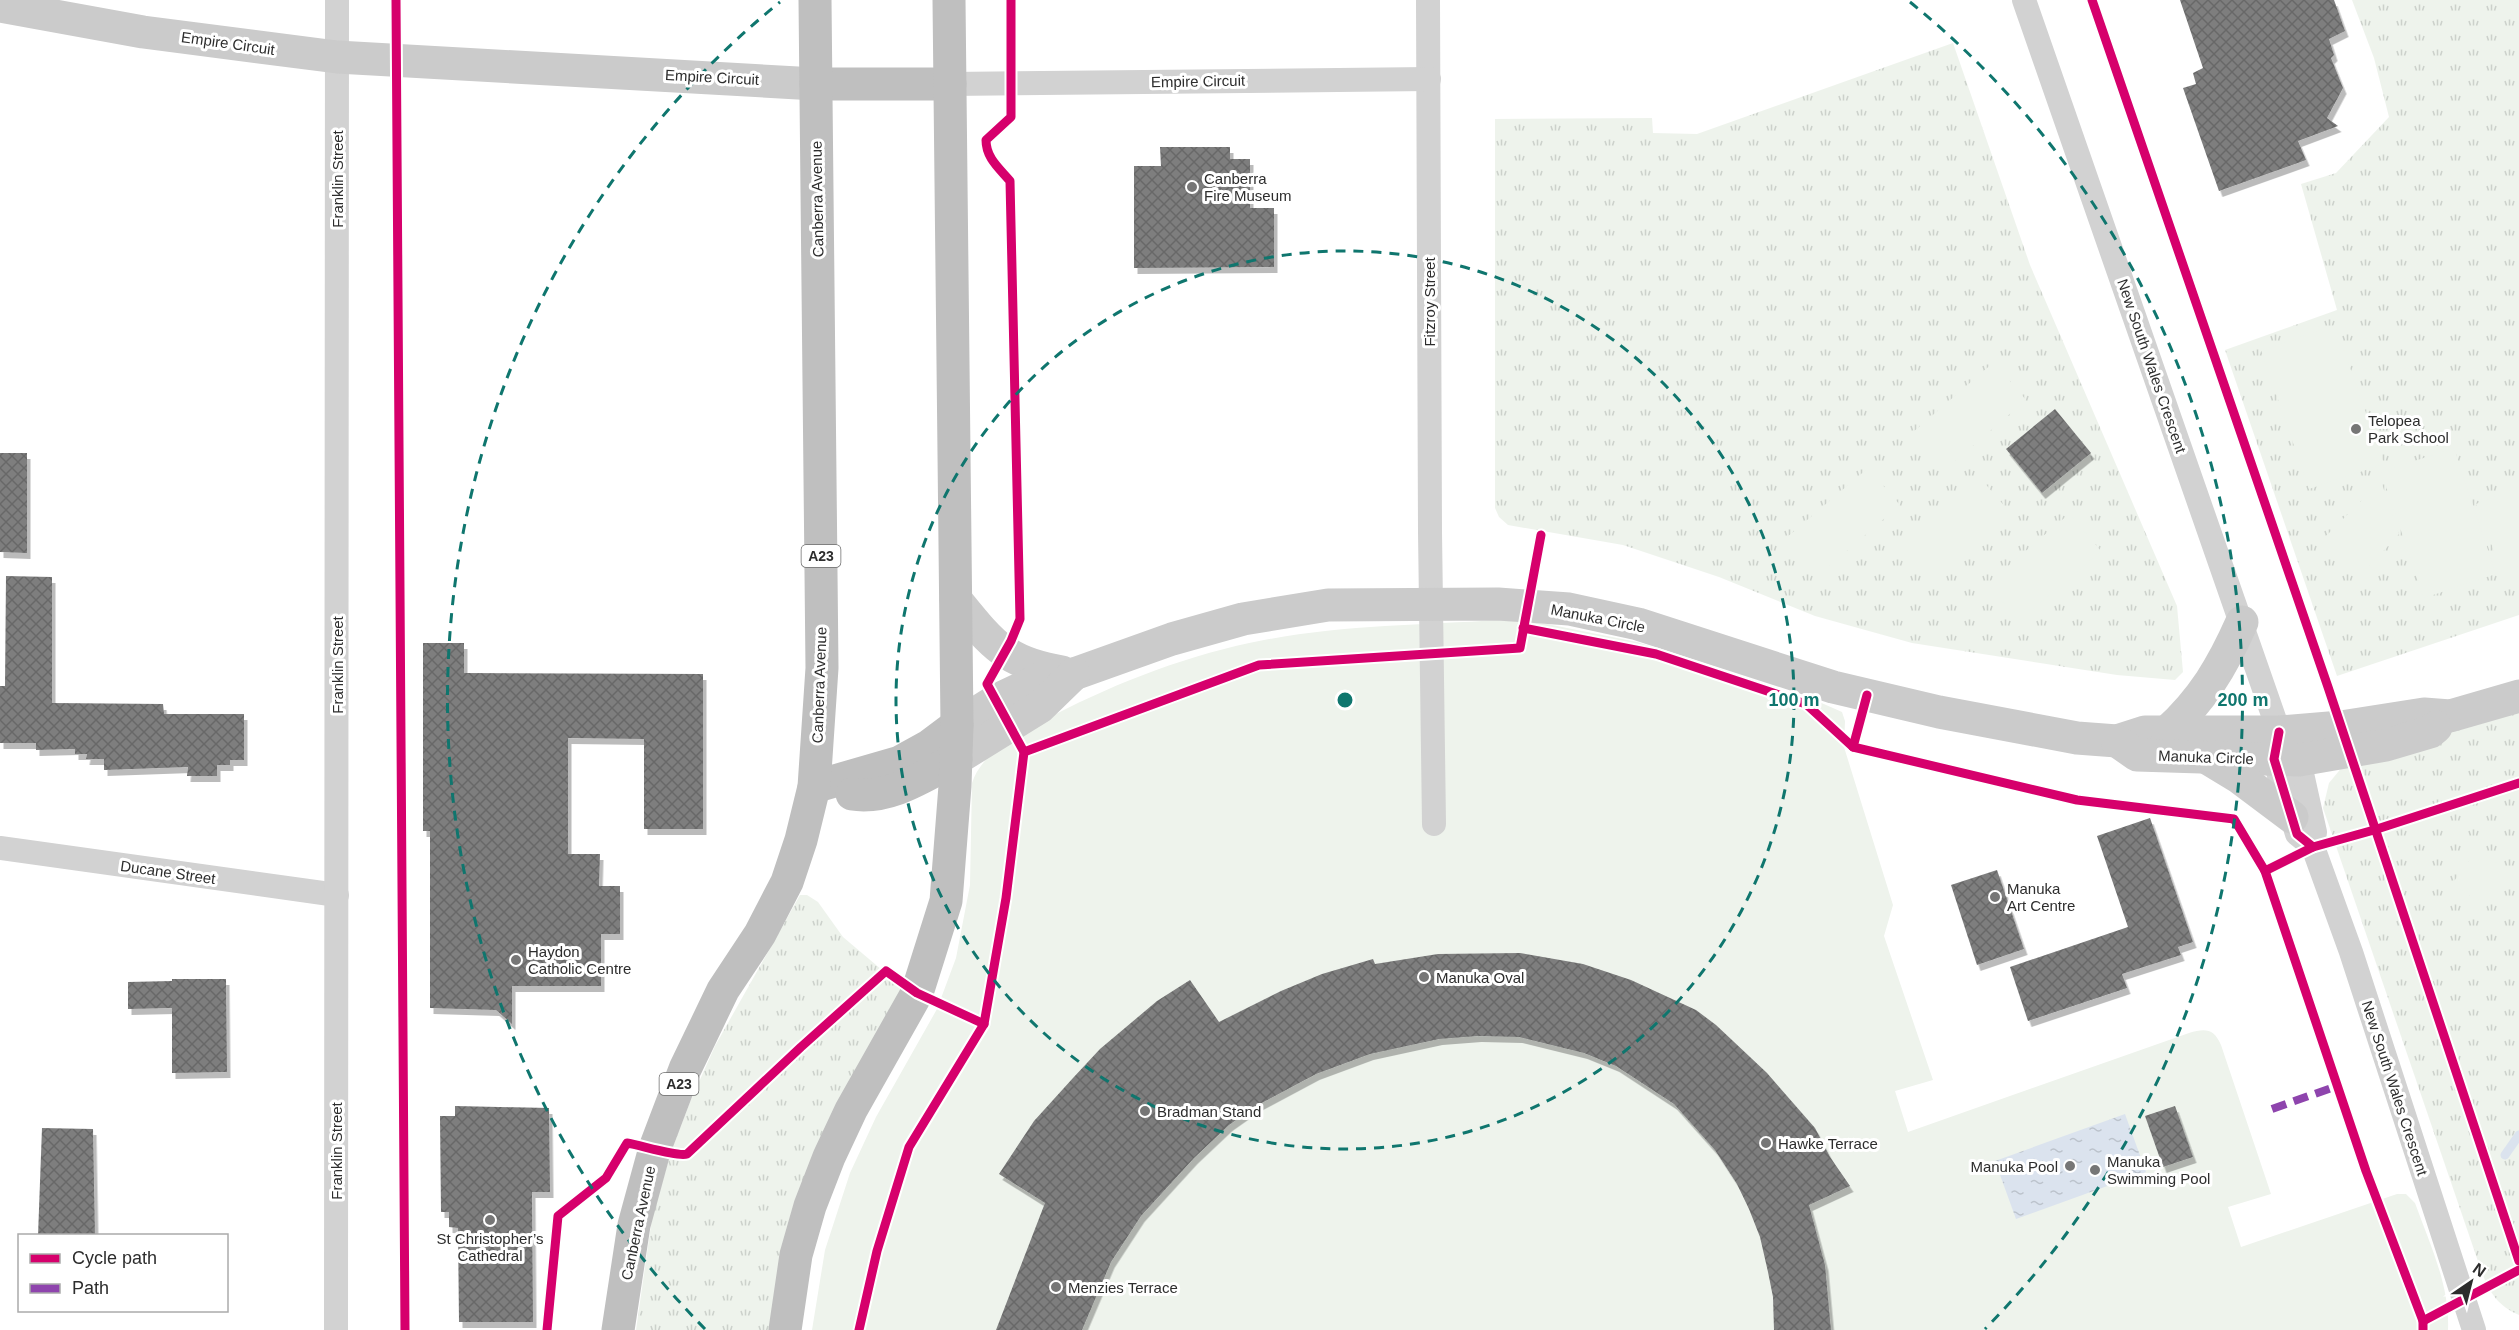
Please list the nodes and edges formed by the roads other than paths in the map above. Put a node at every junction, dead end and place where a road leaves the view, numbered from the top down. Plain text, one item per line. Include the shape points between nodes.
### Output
1 (337, 0) edge
2 (815, 0) edge
3 (949, 0) edge
4 (1428, 0) edge
5 (2024, 0) edge
6 (0, 6) edge
7 (337, 57) junction
8 (1429, 79) junction
9 (816, 84) junction
10 (950, 84) junction
11 (956, 600) junction
12 (1430, 604) junction
13 (2242, 622) junction
14 (1074, 674) junction
15 (2519, 696) edge
16 (957, 725) junction
17 (2168, 732) junction
18 (2117, 741) junction
19 (2284, 750) junction
20 (2207, 758) junction
21 (956, 759) junction
22 (814, 787) junction
23 (2292, 817) junction
24 (1434, 824) dead end
25 (2313, 847) junction
26 (0, 848) edge
27 (337, 895) junction
28 (336, 1330) edge
29 (618, 1330) edge
30 (785, 1330) edge
31 (2474, 1330) edge

1 - 7 street, Franklin Street
2 - 9 highway, Canberra Avenue / A23
3 - 10 highway
4 - 8 street, Fitzroy Street
5 - 13 street, New South Wales Crescent
6 - 7 street, Empire Circuit via 143,32
7 - 9 street, Empire Circuit
7 - 27 street, Franklin Street
8 - 10 street, Empire Circuit
8 - 12 street, Fitzroy Street
9 - 10 highway, Empire Circuit
9 - 22 highway, Canberra Avenue / A23 via 822,668
10 - 11 highway
11 - 14 street via 996,646 1016,660
11 - 16 highway
12 - 14 street, Manuka Circle via 1328,605 1243,619
12 - 18 street, Manuka Circle via 1569,609 1638,624 1833,687 1939,712 2077,738
12 - 24 street, Fitzroy Street
13 - 17 street via 2208,688
13 - 19 street, New South Wales Crescent
14 - 16 street, Manuka Circle via 1029,683
14 - 21 street, Manuka Circle via 1040,707
15 - 19 street via 2451,716 2430,732 2386,744
16 - 21 highway
16 - 22 highway via 900,762
17 - 18 street, Manuka Circle via 2145,732
17 - 19 street, Manuka Circle
18 - 20 street, Manuka Circle via 2137,755
19 - 20 street, Manuka Circle
19 - 23 street, New South Wales Crescent
19 - 25 street, New South Wales Crescent via 2315,832
20 - 23 street
21 - 22 highway via 912,782 877,794
21 - 30 highway via 946,901 917,993 851,1110 814,1196 796,1255
22 - 29 highway, Canberra Avenue / A23 via 788,882 723,990 685,1069 655,1148 634,1225
23 - 25 street, New South Wales Crescent via 2297,834
25 - 31 street, New South Wales Crescent
26 - 27 street, Ducane Street
27 - 28 street, Franklin Street

